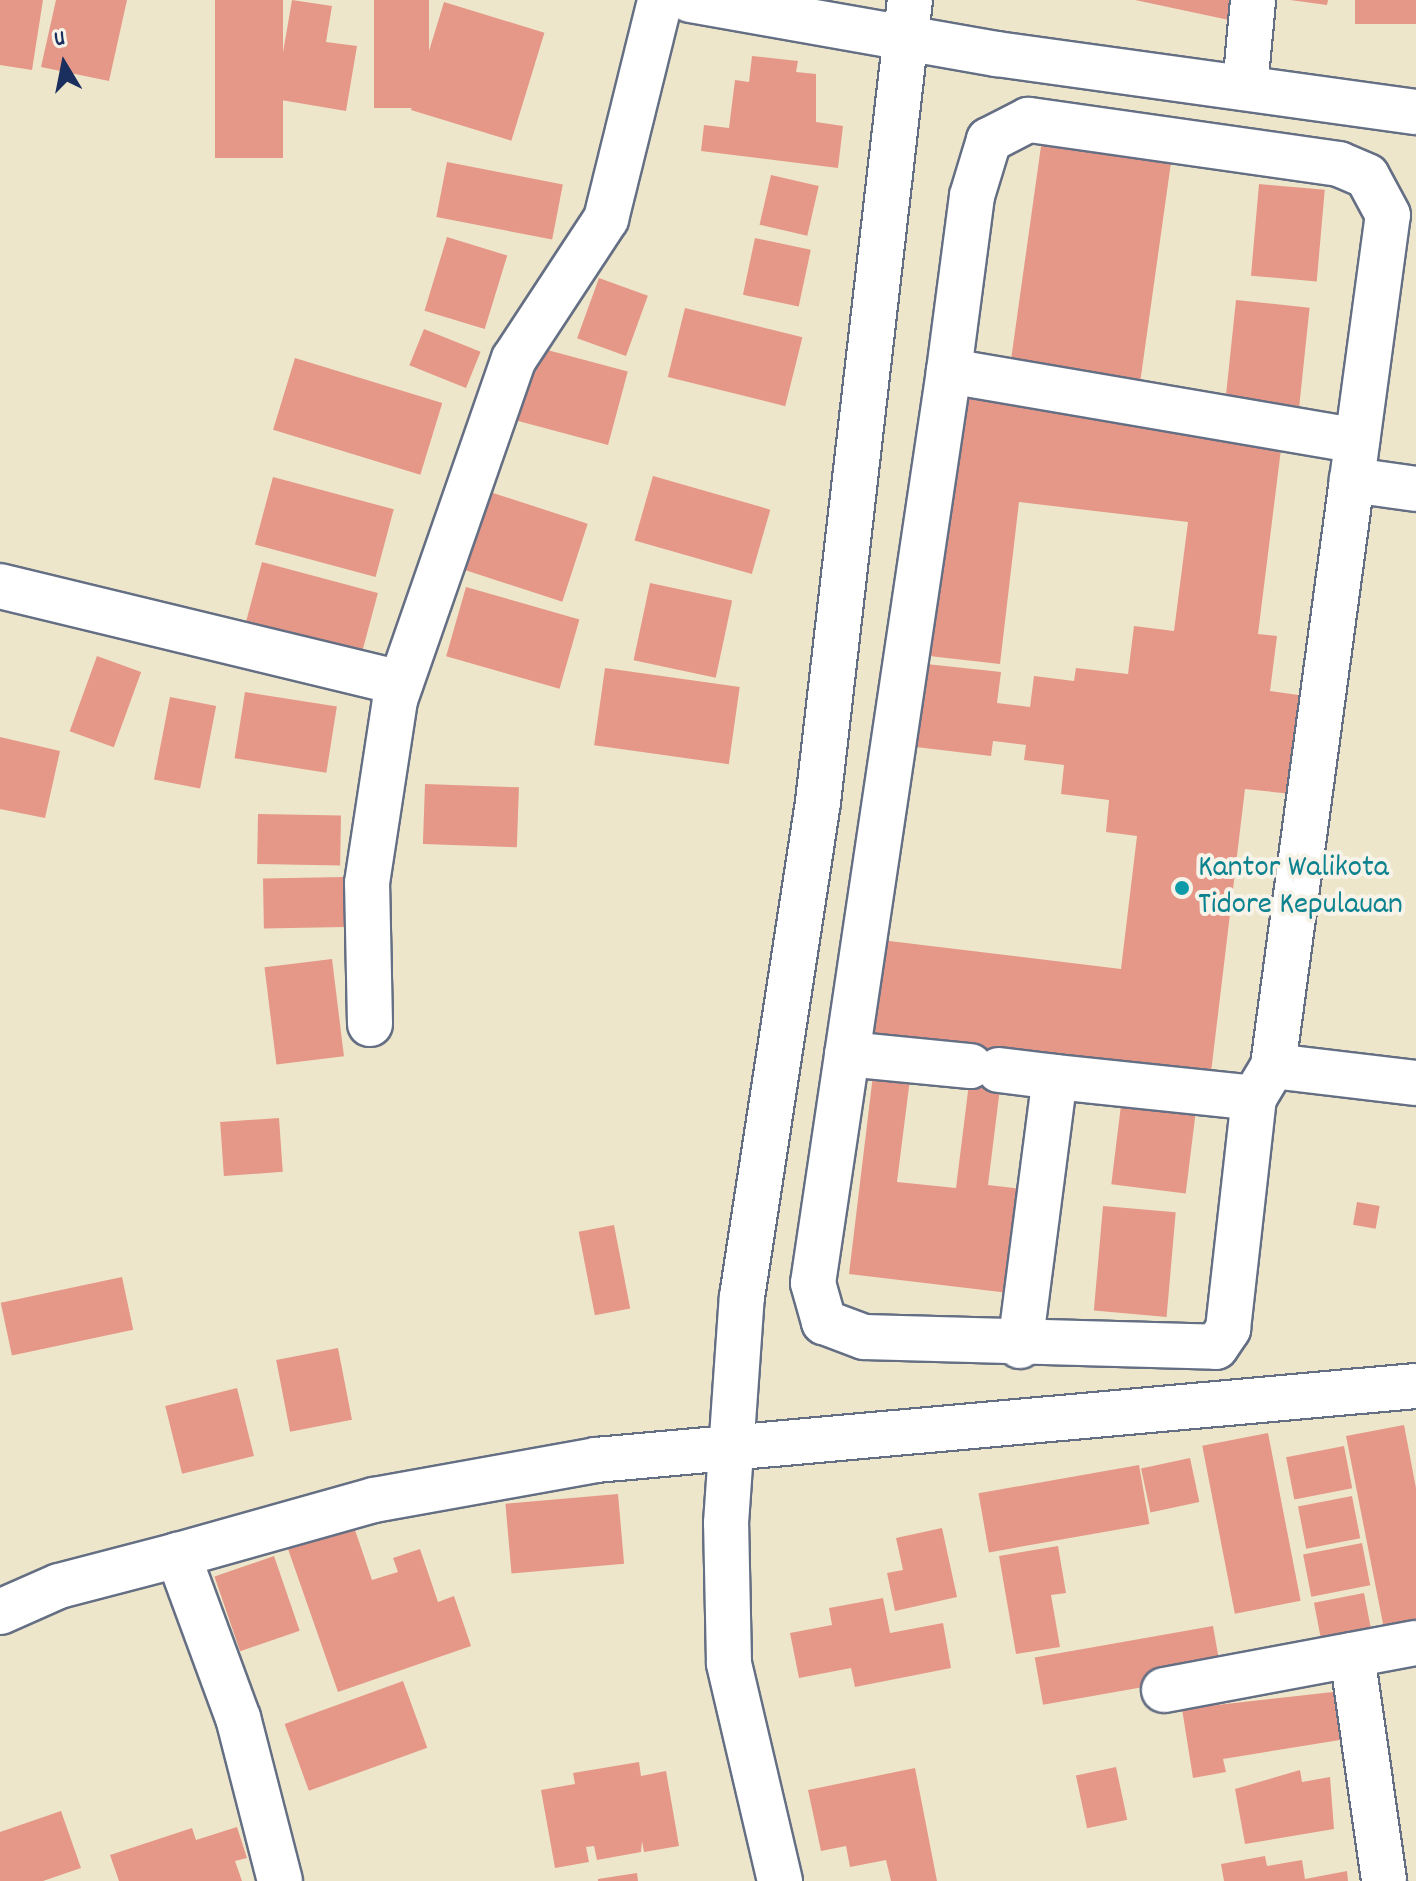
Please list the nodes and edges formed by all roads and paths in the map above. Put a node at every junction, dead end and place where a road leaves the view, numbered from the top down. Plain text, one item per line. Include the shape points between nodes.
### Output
1 (660, 0) edge
2 (690, 0) edge
3 (1253, 0) edge
4 (908, 17) edge
5 (1245, 88) junction
6 (1416, 112) edge
7 (949, 371) junction
8 (1355, 461) junction
9 (1416, 489) edge
10 (0, 586) edge
11 (400, 683) junction
12 (370, 1024) dead end
13 (847, 1054) junction
14 (1055, 1077) junction
15 (1264, 1082) junction
16 (1416, 1083) edge
17 (1020, 1346) junction
18 (1416, 1386) edge
19 (736, 1442) junction
20 (178, 1555) junction
21 (0, 1612) edge
22 (1416, 1643) edge
23 (1352, 1655) junction
24 (1164, 1690) dead end
25 (280, 1881) edge
26 (780, 1881) edge
27 (1384, 1881) edge

1 - 11 street via 606,219 514,359
2 - 4 street
3 - 5 street
4 - 5 street
4 - 19 street via 818,802 742,1297
5 - 6 street
7 - 8 street
7 - 8 street via 978,158 1005,127 1028,120 1339,164 1367,176 1388,215
7 - 13 street
8 - 9 street
8 - 15 street
10 - 11 street
11 - 12 street via 367,883
13 - 14 street
13 - 17 street via 813,1283 824,1322 864,1337
14 - 15 street
14 - 17 street
15 - 16 street
15 - 17 street via 1228,1329 1216,1347
18 - 19 street
19 - 20 street via 464,1479
19 - 26 street via 726,1523 729,1663
20 - 21 street via 59,1586
20 - 25 street via 238,1718
22 - 23 street
23 - 24 street
23 - 27 street

